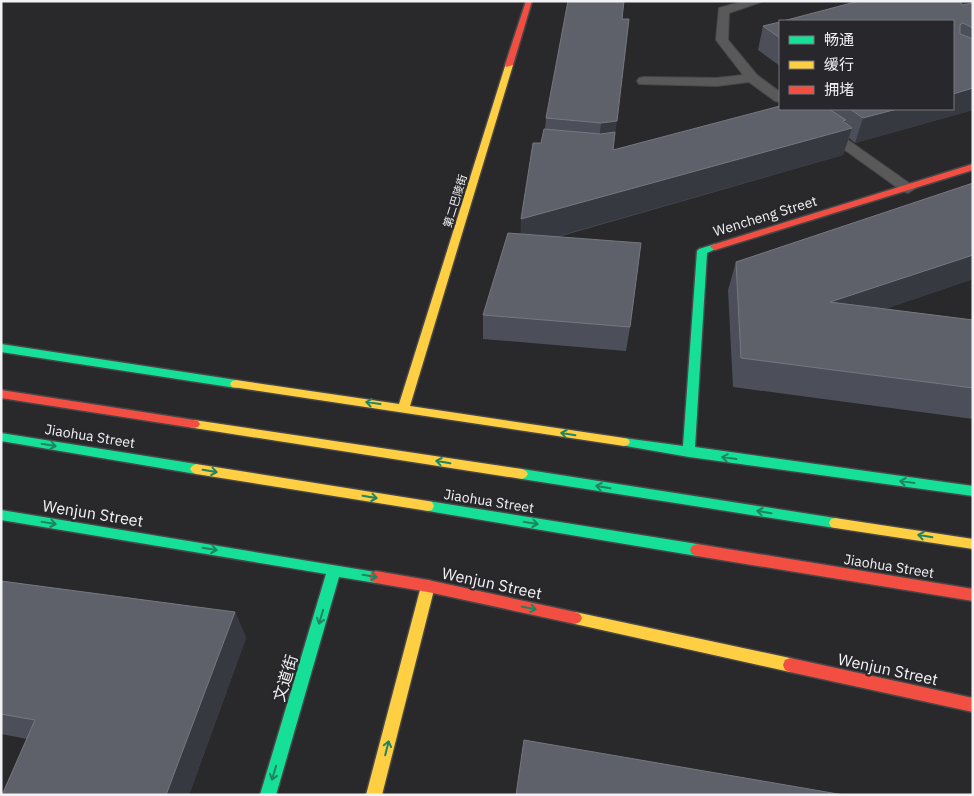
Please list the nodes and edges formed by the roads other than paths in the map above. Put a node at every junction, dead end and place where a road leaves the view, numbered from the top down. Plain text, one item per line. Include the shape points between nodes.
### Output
1 (529, 1) edge
2 (758, 1) edge
3 (752, 78) junction
4 (644, 81) dead end
5 (779, 97) edge
6 (791, 110) edge
7 (796, 110) edge
8 (775, 114) edge
9 (973, 168) edge
10 (908, 188) junction
11 (1, 348) edge
12 (1, 394) edge
13 (404, 408) junction
14 (1, 437) edge
15 (689, 452) junction
16 (973, 491) edge
17 (1, 514) edge
18 (973, 544) edge
19 (334, 570) junction
20 (428, 586) junction
21 (973, 595) edge
22 (973, 704) edge
23 (268, 795) edge
24 (374, 795) edge

1 - 13 main road, 第二巴陵街
2 - 3 lane via 723,11 722,40
3 - 4 lane via 718,82
3 - 5 lane
6 - 8 lane
7 - 10 lane
9 - 10 main road, Wencheng Street
10 - 15 main road, Wencheng Street via 702,251
13 -> 11 main road
18 -> 12 main road, Jiaohua Street
15 -> 13 main road
14 -> 21 main road, Jiaohua Street
16 -> 15 main road
17 -> 19 main road, Wenjun Street
19 -> 20 main road, Wenjun Street
19 -> 23 main road, 文道街
20 -> 22 main road, Wenjun Street
24 -> 20 main road

